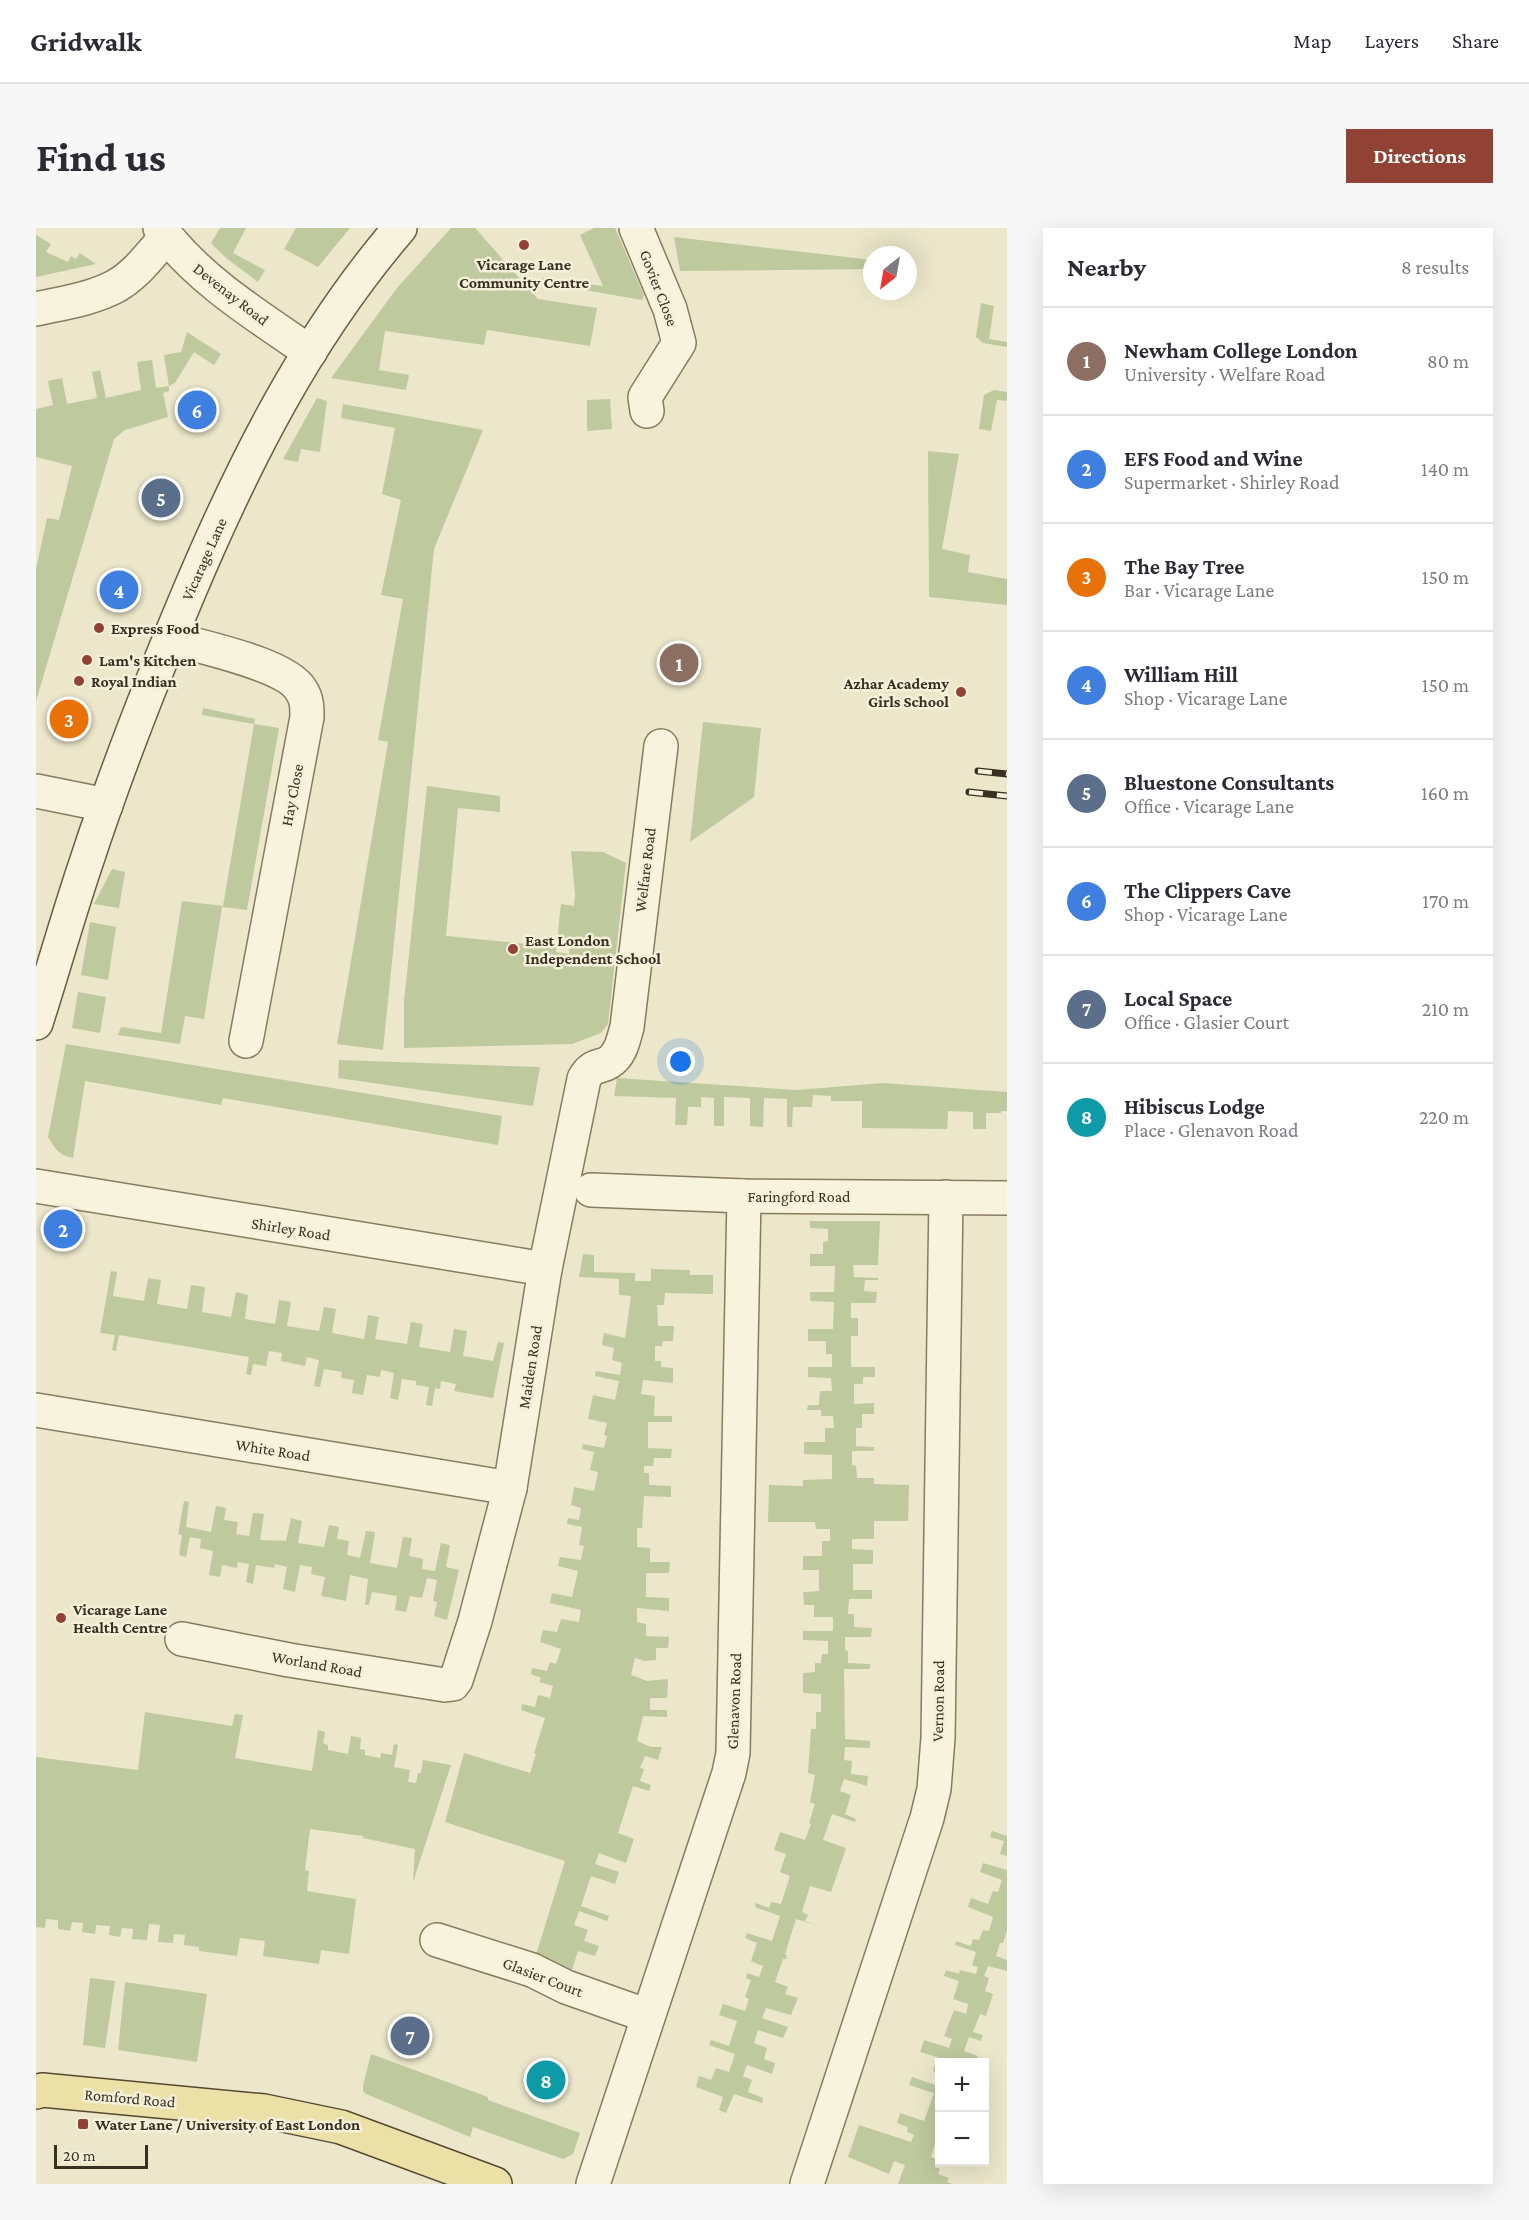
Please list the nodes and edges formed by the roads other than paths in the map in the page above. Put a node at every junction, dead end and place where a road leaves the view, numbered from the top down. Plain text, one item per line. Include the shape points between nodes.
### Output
1 (400, 228) edge
2 (636, 228) edge
3 (163, 232) edge
4 (36, 309) edge
5 (310, 352) junction
6 (647, 411) dead end
7 (170, 638) junction
8 (661, 746) dead end
9 (36, 791) edge
10 (106, 805) junction
11 (36, 1023) edge
12 (246, 1041) dead end
13 (610, 1061) joint
14 (36, 1186) edge
15 (591, 1190) dead end
16 (744, 1196) junction
17 (946, 1197) junction
18 (1007, 1198) edge
19 (545, 1269) junction
20 (36, 1410) edge
21 (510, 1488) junction
22 (182, 1639) dead end
23 (453, 1684) joint
24 (437, 1940) dead end
25 (648, 2016) junction
26 (38, 2090) edge
27 (495, 2184) edge
28 (593, 2184) edge
29 (807, 2184) edge

1 - 5 street, Vicarage Lane via 356,282
2 - 6 street, Govier Close via 670,309 679,343 645,397
3 - 4 street via 137,270 117,285 82,299
3 - 5 street, Devenay Road via 230,297
5 - 7 street, Vicarage Lane via 256,445
7 - 10 street, Vicarage Lane
7 - 12 street, Hay Close via 275,669 301,688 307,702
8 - 13 street, Welfare Road via 627,1027 618,1053
9 - 10 street
10 - 11 street, Vicarage Lane
13 - 19 street, Maiden Road via 588,1070 584,1079
14 - 19 street, Shirley Road
15 - 16 street, Faringford Road
16 - 17 street, Faringford Road
16 - 25 street, Glenavon Road via 733,1753
17 - 18 street, Faringford Road
17 - 29 street, Vernon Road via 938,1738 933,1789 927,1818
19 - 21 street, Maiden Road
20 - 21 street, White Road
21 - 23 street, Maiden Road via 475,1621
22 - 23 street, Worland Road via 289,1660
24 - 25 street, Glasier Court via 532,1970 566,1987
25 - 28 street, Glenavon Road
26 - 27 main road, Romford Road via 264,2111 341,2127

